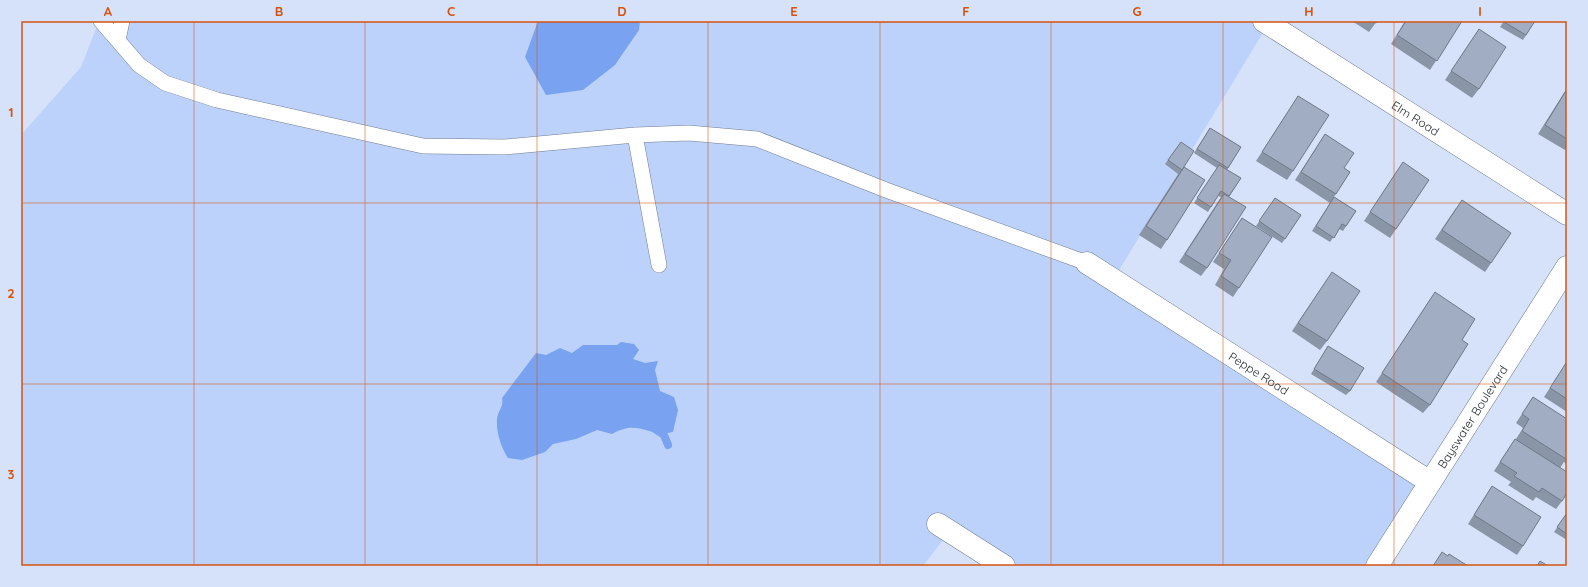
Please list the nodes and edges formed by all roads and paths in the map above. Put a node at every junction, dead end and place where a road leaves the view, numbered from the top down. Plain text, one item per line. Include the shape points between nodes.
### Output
1 (101, 21) edge
2 (122, 21) edge
3 (1264, 21) edge
4 (118, 40) junction
5 (636, 135) junction
6 (1567, 214) edge
7 (1087, 264) joint
8 (658, 265) dead end
9 (1567, 267) edge
10 (1430, 482) junction
11 (938, 524) dead end
12 (1004, 566) edge
13 (1377, 566) edge

1 - 4 lane
2 - 4 lane
3 - 6 street, Elm Road
4 - 5 lane via 139,65 165,83 217,100 423,146 505,146
5 - 7 lane via 689,133 757,139
5 - 8 lane
7 - 10 street, Peppe Road
9 - 10 street, Bayswater Boulevard
10 - 13 street, Bayswater Boulevard
11 - 12 street

